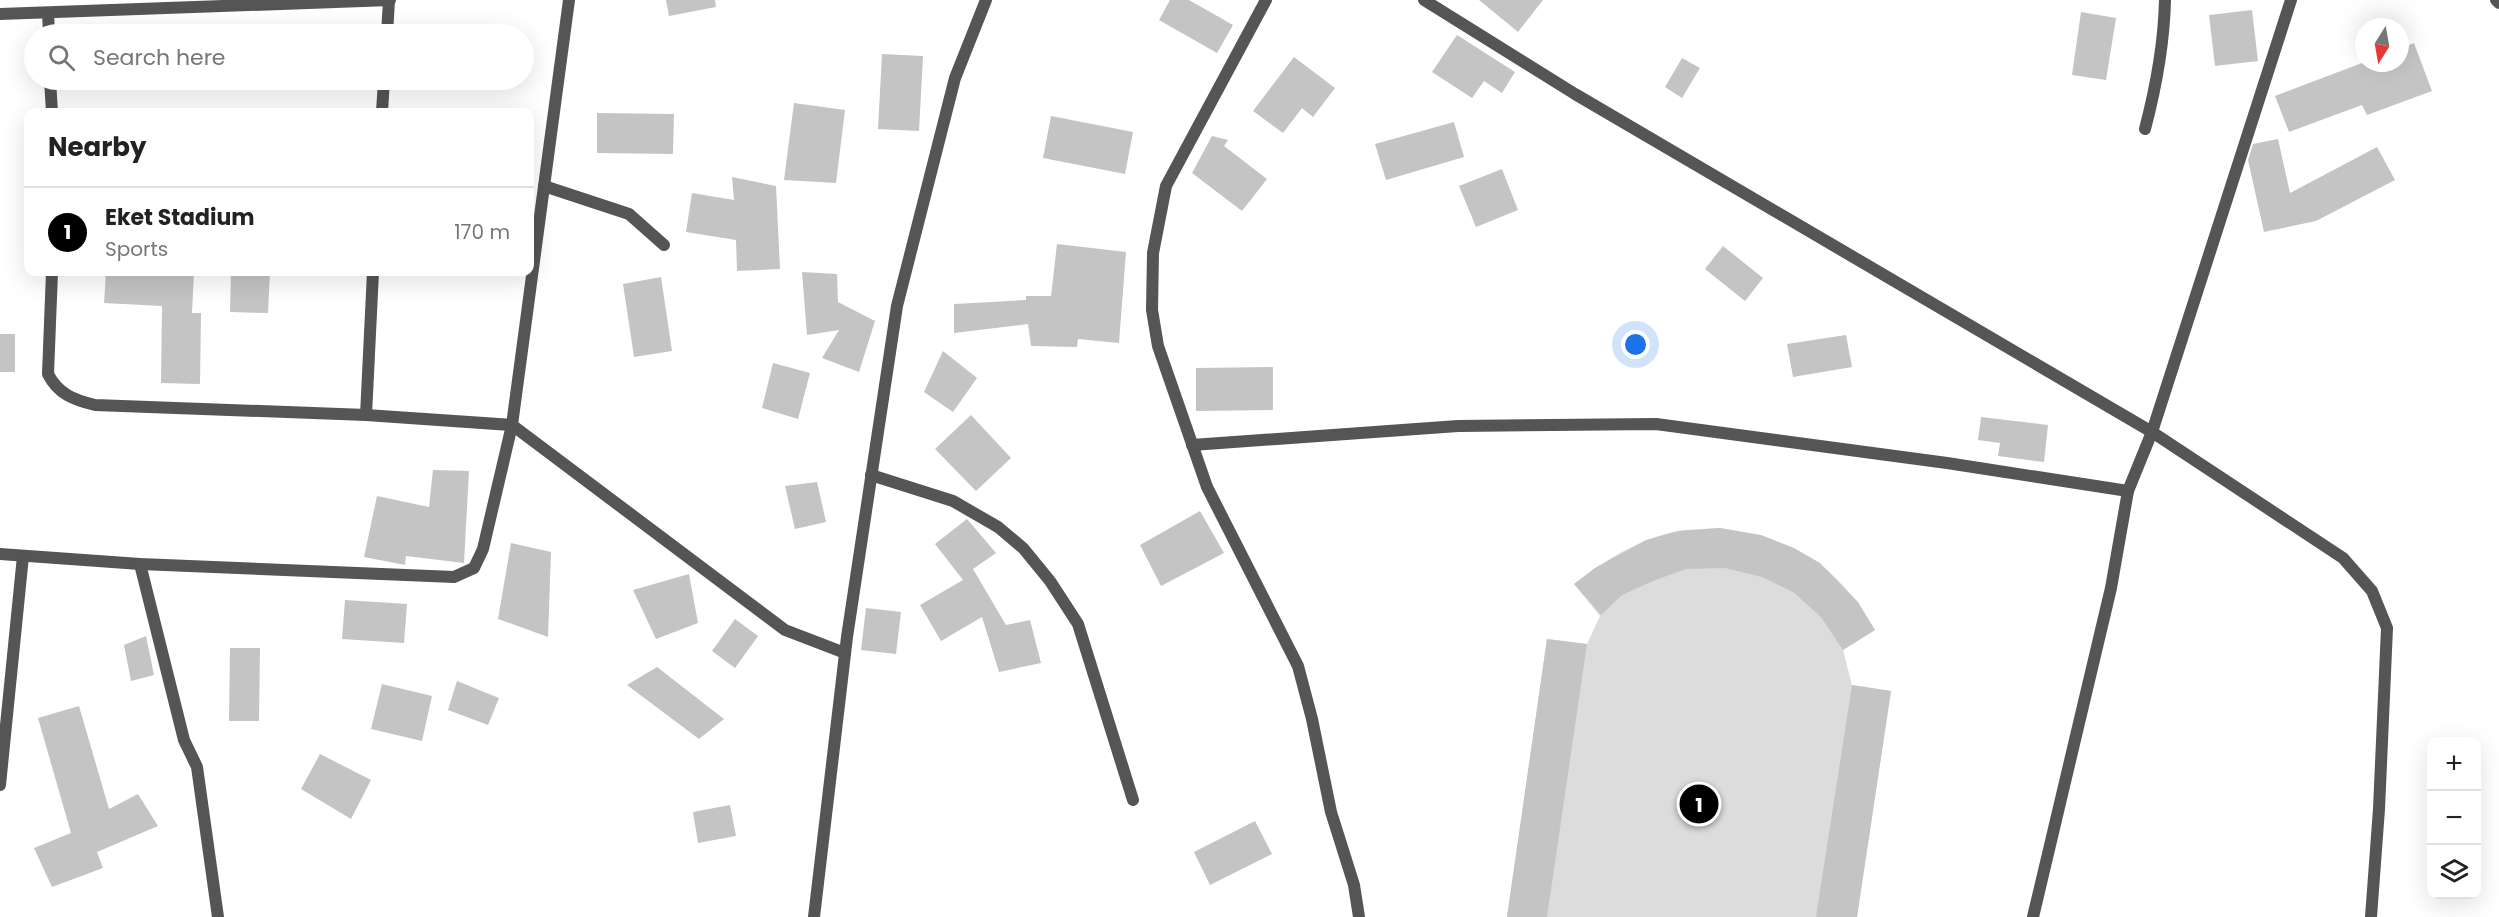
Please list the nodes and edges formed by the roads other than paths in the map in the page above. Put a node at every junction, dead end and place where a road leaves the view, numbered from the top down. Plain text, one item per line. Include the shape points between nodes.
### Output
1 (390, 0) edge
2 (569, 0) edge
3 (986, 0) edge
4 (1266, 0) edge
5 (1424, 0) edge
6 (2165, 0) edge
7 (2291, 0) edge
8 (215, 3) edge
9 (48, 13) junction
10 (0, 14) edge
11 (49, 24) edge
12 (388, 24) edge
13 (51, 90) edge
14 (383, 90) edge
15 (52, 108) edge
16 (382, 108) edge
17 (2145, 129) dead end
18 (544, 186) junction
19 (664, 245) dead end
20 (534, 261) edge
21 (52, 276) edge
22 (373, 276) edge
23 (532, 276) edge
24 (366, 415) junction
25 (512, 425) junction
26 (2152, 432) junction
27 (1192, 445) junction
28 (871, 475) junction
29 (2128, 491) junction
30 (0, 554) edge
31 (23, 556) junction
32 (140, 564) junction
33 (845, 653) junction
34 (0, 785) edge
35 (1133, 800) dead end
36 (218, 917) edge
37 (814, 917) edge
38 (1359, 917) edge
39 (2033, 917) edge
40 (2371, 917) edge

1 - 8 street
1 - 12 street
2 - 18 street
3 - 28 street via 955,78 897,306
4 - 27 street via 1166,186 1153,253 1152,310 1158,346
5 - 26 street via 1585,100
6 - 17 street via 2154,98
7 - 26 street
8 - 9 street
9 - 10 street
9 - 11 street
13 - 15 street
14 - 16 street
18 - 19 street via 629,214
18 - 20 street
21 - 24 street via 48,374 53,385 72,400 95,405
22 - 24 street
23 - 25 street
24 - 25 street
25 - 32 street via 483,549 474,568 454,577
25 - 33 street via 785,630
26 - 29 street
26 - 40 street via 2343,558 2372,591 2386,628
27 - 29 street via 1458,426 1656,424
27 - 38 street via 1207,487 1298,666
28 - 33 street
28 - 35 street via 953,501 998,527 1023,548 1050,581 1078,624
29 - 39 street via 2111,588
30 - 31 street
31 - 32 street
31 - 34 street
32 - 36 street via 184,740 196,767
33 - 37 street

